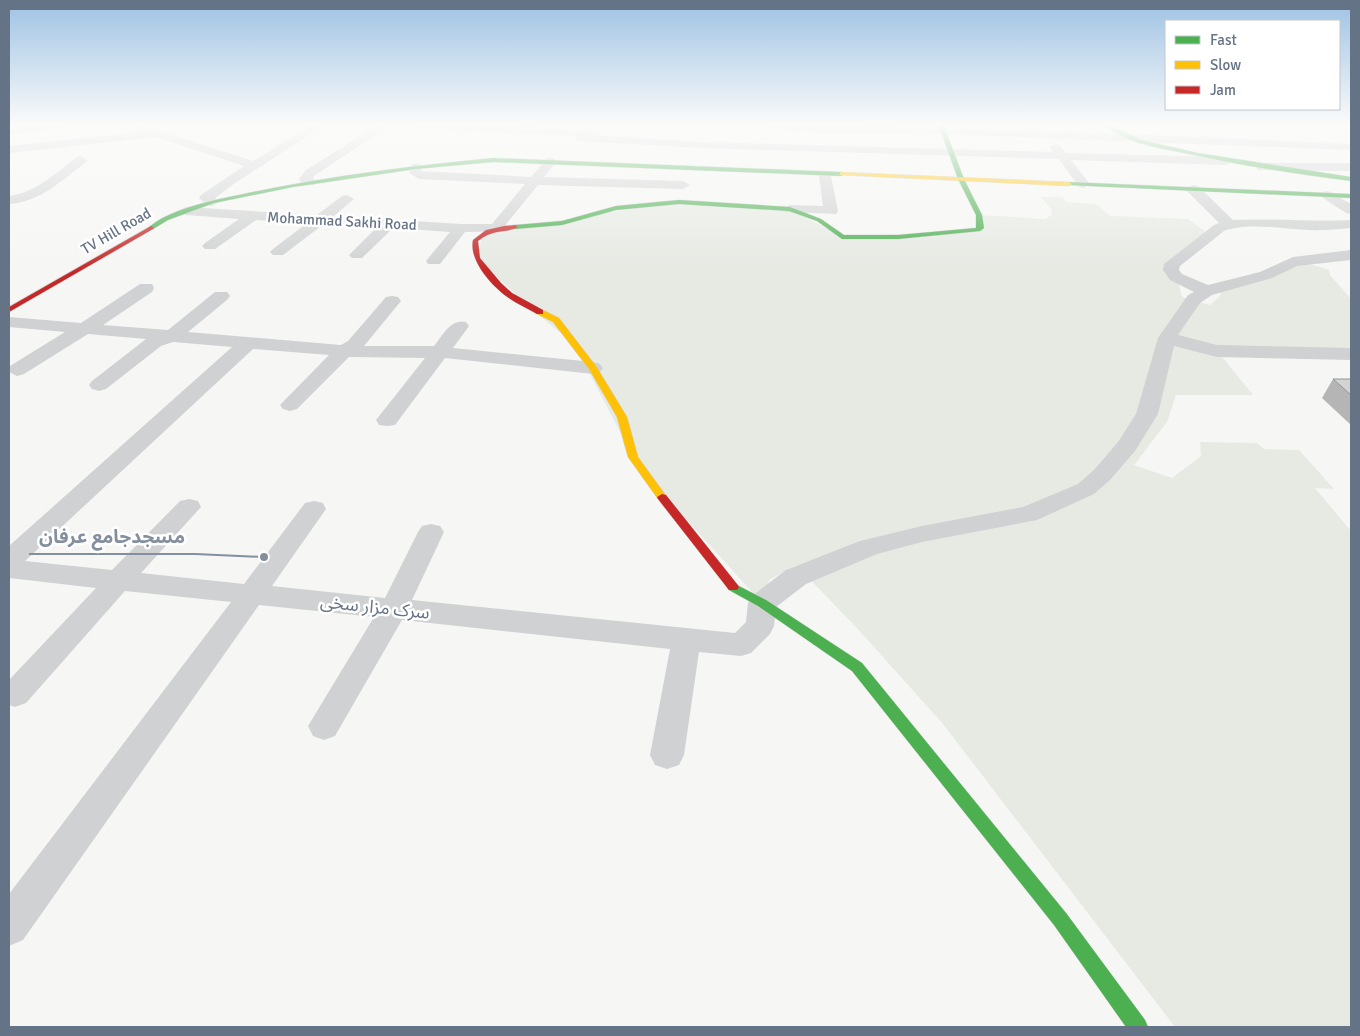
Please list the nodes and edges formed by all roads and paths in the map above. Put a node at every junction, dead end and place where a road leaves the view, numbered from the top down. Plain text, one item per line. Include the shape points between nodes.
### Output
1 (62, 174) edge
2 (240, 174) edge
3 (310, 174) edge
4 (364, 174) edge
5 (418, 174) edge
6 (542, 174) edge
7 (687, 174) edge
8 (826, 174) edge
9 (830, 174) edge
10 (959, 174) edge
11 (1076, 174) edge
12 (1201, 174) edge
13 (1316, 174) edge
14 (960, 179) junction
15 (1351, 179) edge
16 (534, 181) junction
17 (310, 182) junction
18 (1084, 184) junction
19 (683, 185) junction
20 (1193, 189) junction
21 (1216, 190) junction
22 (1328, 195) junction
23 (1351, 196) edge
24 (347, 199) dead end
25 (9, 200) edge
26 (212, 202) junction
27 (679, 202) junction
28 (790, 209) junction
29 (186, 210) junction
30 (252, 216) junction
31 (320, 220) junction
32 (1350, 221) edge
33 (390, 223) junction
34 (1229, 224) junction
35 (461, 228) junction
36 (498, 228) junction
37 (210, 246) dead end
38 (278, 252) dead end
39 (1351, 254) edge
40 (357, 255) dead end
41 (434, 261) dead end
42 (146, 288) dead end
43 (1206, 291) junction
44 (221, 296) dead end
45 (392, 301) dead end
46 (9, 310) edge
47 (9, 322) edge
48 (460, 326) dead end
49 (87, 328) junction
50 (172, 336) junction
51 (1167, 338) junction
52 (249, 342) junction
53 (344, 351) junction
54 (440, 352) junction
55 (1351, 354) edge
56 (593, 368) junction
57 (17, 370) dead end
58 (99, 384) dead end
59 (290, 405) dead end
60 (387, 420) dead end
61 (189, 507) dead end
62 (314, 508) dead end
63 (431, 532) dead end
64 (9, 561) edge
65 (9, 569) edge
66 (120, 580) junction
67 (250, 594) junction
68 (762, 603) junction
69 (394, 609) junction
70 (686, 640) junction
71 (15, 694) dead end
72 (324, 726) dead end
73 (668, 755) dead end
74 (9, 926) edge
75 (1138, 1027) edge

1 - 25 street via 38,192
2 - 26 street via 206,198
3 - 17 street via 305,179
4 - 17 street, TV Hill Road
5 - 16 street
6 - 16 street
7 - 19 street
8 - 28 street via 831,211
9 - 14 street, TV Hill Road
10 - 14 street
11 - 18 street
12 - 21 street
13 - 15 street
14 - 18 street
14 - 28 street via 979,215 982,228 978,230 898,237 842,237 819,220
16 - 19 street
16 - 36 street
17 - 26 street, TV Hill Road
18 - 20 street
19 - 27 street
20 - 21 street
20 - 34 street
21 - 22 street
22 - 23 street
22 - 32 street
24 - 31 street
26 - 29 street, TV Hill Road
27 - 28 street
27 - 36 street via 616,208 562,223
29 - 30 street, Mohammad Sakhi Road
29 - 46 street, TV Hill Road
30 - 31 street, Mohammad Sakhi Road
30 - 37 street
31 - 33 street, Mohammad Sakhi Road
31 - 38 street
32 - 34 street via 1311,226
33 - 35 street, Mohammad Sakhi Road
33 - 40 street
34 - 43 street via 1172,264 1171,270 1176,277
35 - 36 street, Mohammad Sakhi Road
35 - 41 street
36 - 56 street via 483,233 475,241 477,258 509,295 556,320
39 - 43 street via 1293,262 1266,275
42 - 49 street
43 - 51 street via 1194,299
44 - 50 street
45 - 53 street via 356,345
47 - 49 street
48 - 54 street
49 - 50 street
49 - 57 street
50 - 52 street
50 - 58 street via 154,342
51 - 55 street via 1217,351
51 - 68 street via 1147,414 1127,446 1086,489 1028,514 869,547 796,577
52 - 53 street
52 - 64 street
53 - 54 street
53 - 59 street
54 - 56 street
54 - 60 street
56 - 68 street via 622,417 638,466 732,586
61 - 66 street
62 - 67 street
63 - 69 street
65 - 66 street, سرک مزار سخی
66 - 67 street, سرک مزار سخی
66 - 71 street
67 - 69 street, سرک مزار سخی
67 - 74 street
68 - 70 street, سرک مزار سخی via 760,626 741,645
68 - 75 street via 857,667 1060,919
69 - 70 street, سرک مزار سخی
69 - 72 street
70 - 73 street

